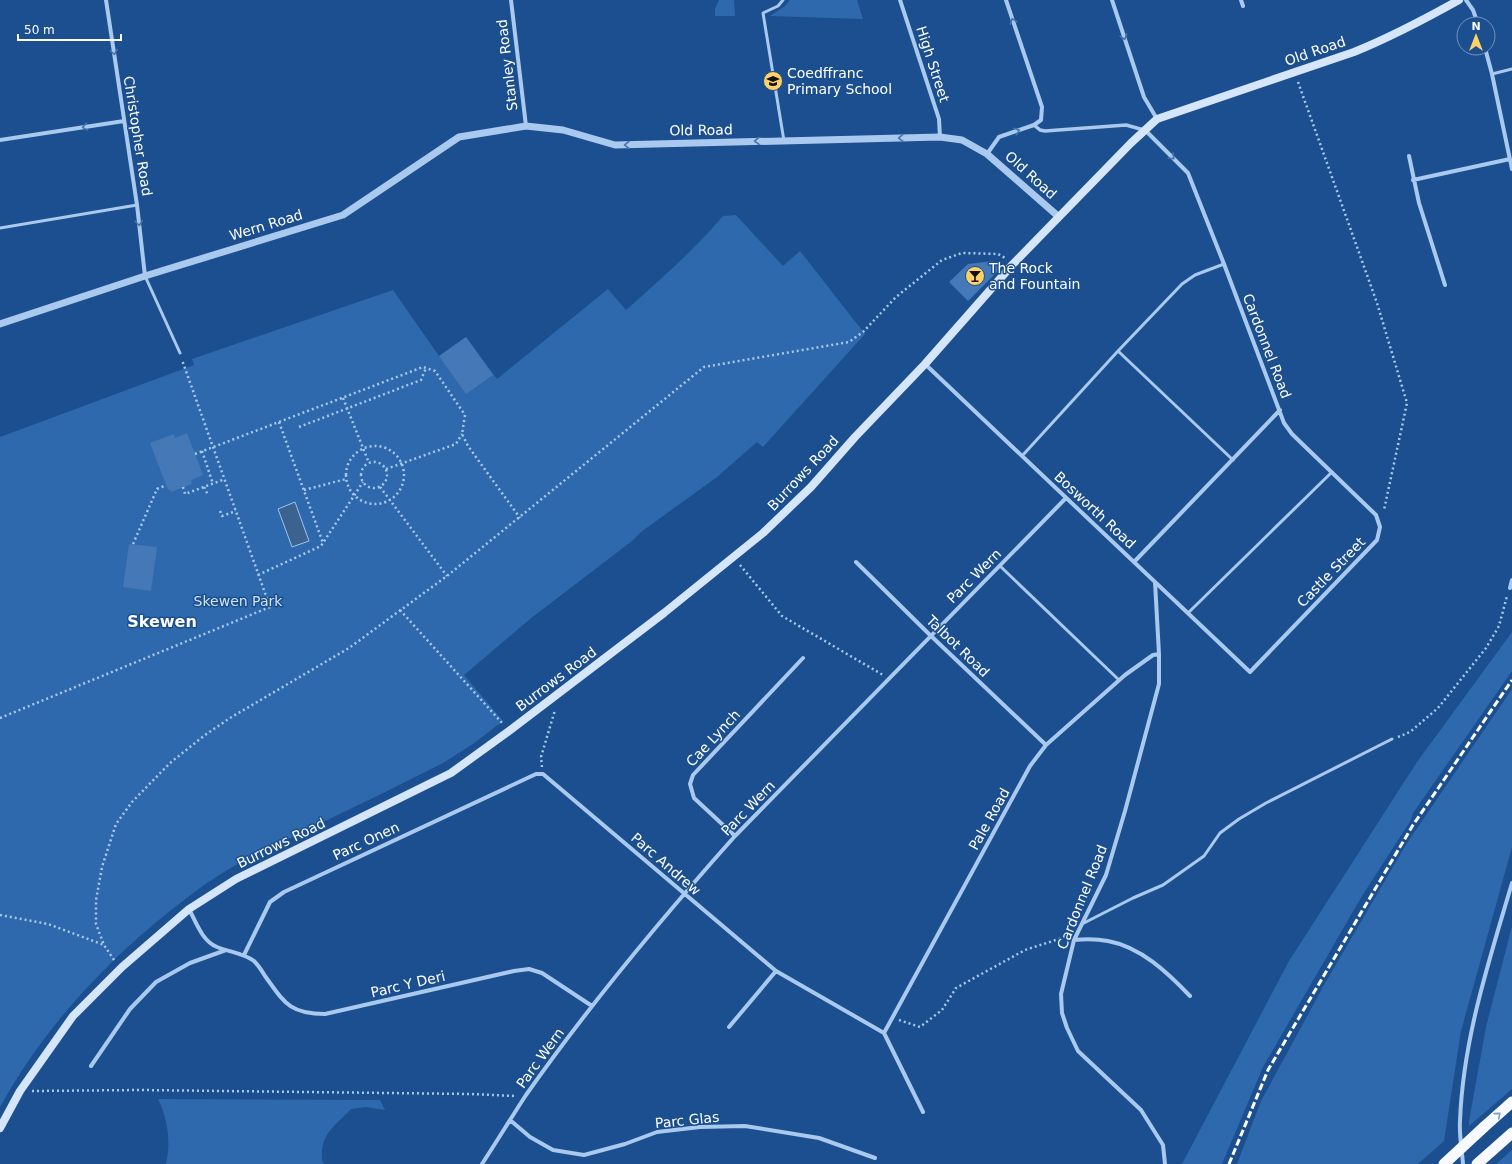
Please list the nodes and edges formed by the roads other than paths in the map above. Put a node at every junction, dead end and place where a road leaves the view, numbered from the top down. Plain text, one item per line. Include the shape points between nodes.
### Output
1 (106, 0) edge
2 (511, 0) edge
3 (783, 0) edge
4 (900, 0) edge
5 (1006, 0) edge
6 (1112, 0) edge
7 (1241, 0) edge
8 (1459, 0) edge
9 (1466, 0) edge
10 (1243, 6) dead end
11 (1475, 16) edge
12 (1487, 56) edge
13 (1512, 70) edge
14 (1492, 74) junction
15 (1157, 119) junction
16 (124, 121) junction
17 (1034, 125) junction
18 (526, 126) junction
19 (1145, 130) junction
20 (940, 137) junction
21 (0, 140) edge
22 (784, 141) junction
23 (987, 154) junction
24 (1408, 156) dead end
25 (1510, 160) junction
26 (1512, 169) edge
27 (1413, 180) junction
28 (137, 205) junction
29 (1059, 217) junction
30 (0, 228) edge
31 (1224, 264) junction
32 (145, 276) junction
33 (1446, 285) dead end
34 (0, 324) edge
35 (1118, 351) junction
36 (180, 354) road end
37 (925, 364) junction
38 (1280, 410) junction
39 (1022, 456) junction
40 (1233, 460) junction
41 (1332, 472) junction
42 (1066, 498) junction
43 (856, 562) dead end
44 (1134, 562) junction
45 (1000, 566) junction
46 (1512, 580) edge
47 (1155, 582) junction
48 (1510, 588) road end
49 (1188, 613) junction
50 (930, 635) junction
51 (1159, 654) junction
52 (803, 658) dead end
53 (1250, 672) joint
54 (1119, 680) junction
55 (1392, 739) road end
56 (1046, 745) junction
57 (543, 774) joint
58 (735, 836) junction
59 (1512, 883) edge
60 (684, 894) junction
61 (189, 909) junction
62 (1080, 925) junction
63 (1074, 940) junction
64 (227, 950) junction
65 (244, 955) junction
66 (776, 972) junction
67 (1190, 996) dead end
68 (592, 1006) junction
69 (729, 1027) dead end
70 (884, 1033) junction
71 (91, 1066) dead end
72 (1512, 1102) edge
73 (923, 1112) dead end
74 (510, 1120) junction
75 (0, 1128) edge
76 (1512, 1133) edge
77 (875, 1158) dead end
78 (482, 1164) edge
79 (1165, 1164) edge
80 (1444, 1164) edge
81 (1463, 1164) edge
82 (1477, 1164) edge

1 -> 16 street, Christopher Road
2 - 18 street, Stanley Road
3 - 22 lane via 778,6 763,13
4 - 20 street, High Street via 939,119
17 -> 5 street via 1041,120 1042,107
6 -> 15 street via 1144,97
7 - 10 street
8 - 15 main road, Old Road via 1416,24 1354,52
9 - 11 street
12 - 14 street
13 - 14 lane
14 - 25 street
15 - 19 main road, Old Road
16 -> 21 street
16 - 28 street, Christopher Road
17 - 19 street via 1045,131 1126,125
23 -> 17 street via 999,137
22 -> 18 street, Old Road via 615,145 563,130
18 - 32 street, Wern Road via 459,138 343,215
19 - 29 main road, Old Road
19 -> 31 street, Cardonnel Road via 1188,173
20 -> 22 street, Old Road
20 - 23 street, Old Road via 962,140
23 - 29 street, Old Road
24 - 27 street
25 - 26 street
25 - 27 street
27 - 33 street via 1418,203
28 - 30 lane
28 -> 32 street, Christopher Road
29 - 37 main road, Burrows Road via 1013,264
31 - 35 lane via 1195,275 1182,284
31 - 38 street, Cardonnel Road
32 - 34 street, Wern Road
32 - 36 lane
35 - 39 lane
35 - 40 lane
37 - 39 street, Bosworth Road
37 - 61 main road, Burrows Road via 811,487 763,533 664,613 509,731 451,773 236,879
38 - 40 street, Cardonnel Road
38 - 41 street via 1284,423 1292,434
39 - 42 street, Bosworth Road
40 - 44 street, Cardonnel Road
41 - 49 lane
41 - 53 street, Castle Street via 1376,515 1380,527 1377,540
42 - 44 street, Bosworth Road
42 - 45 street, Parc Wern
43 - 50 street, Talbot Road
44 - 47 street, Bosworth Road
45 - 50 street, Parc Wern
45 - 54 lane
46 - 48 street
47 - 49 street, Bosworth Road
47 - 51 street, Cardonnel Road
49 - 53 street, Bosworth Road
50 - 56 street, Talbot Road
50 - 58 street, Parc Wern
51 - 54 street, Pale Road via 1153,655
51 - 62 street, Cardonnel Road via 1159,684 1125,811 1106,875
52 - 58 street, Cae Lynch via 693,775 690,784 694,798
54 - 56 street, Pale Road
55 - 62 lane via 1239,819 1220,833 1204,856 1163,885
56 - 70 street, Pale Road via 1030,766
57 - 60 street, Parc Andrew
57 - 65 street, Parc Onen via 536,774 284,892 270,902
58 - 60 street, Parc Wern
59 - 81 street via 1481,988 1466,1060 1460,1122
60 - 66 street, Parc Andrew
60 - 68 street, Parc Wern
61 - 64 street via 202,934 216,947
61 - 75 main road, Burrows Road via 122,967 73,1016 20,1091
62 - 63 street, Cardonnel Road
63 - 67 street via 1109,941 1136,951 1170,974
63 - 79 street, Cardonnel Road via 1061,994 1066,1028 1078,1051 1141,1110 1163,1145
64 - 65 street
64 - 71 street via 190,962 156,982 130,1009
65 - 68 street, Parc Y Deri via 255,962 284,1001 294,1009 309,1014 325,1014 529,969 542,973
66 - 69 street
66 - 70 street
68 - 74 street, Parc Wern
70 - 73 street
80 -> 72 highway, bridge
74 - 77 street, Parc Glas via 553,1150 584,1155 657,1132 700,1127 744,1126 818,1138
74 - 78 street, Parc Wern
76 - 82 highway

